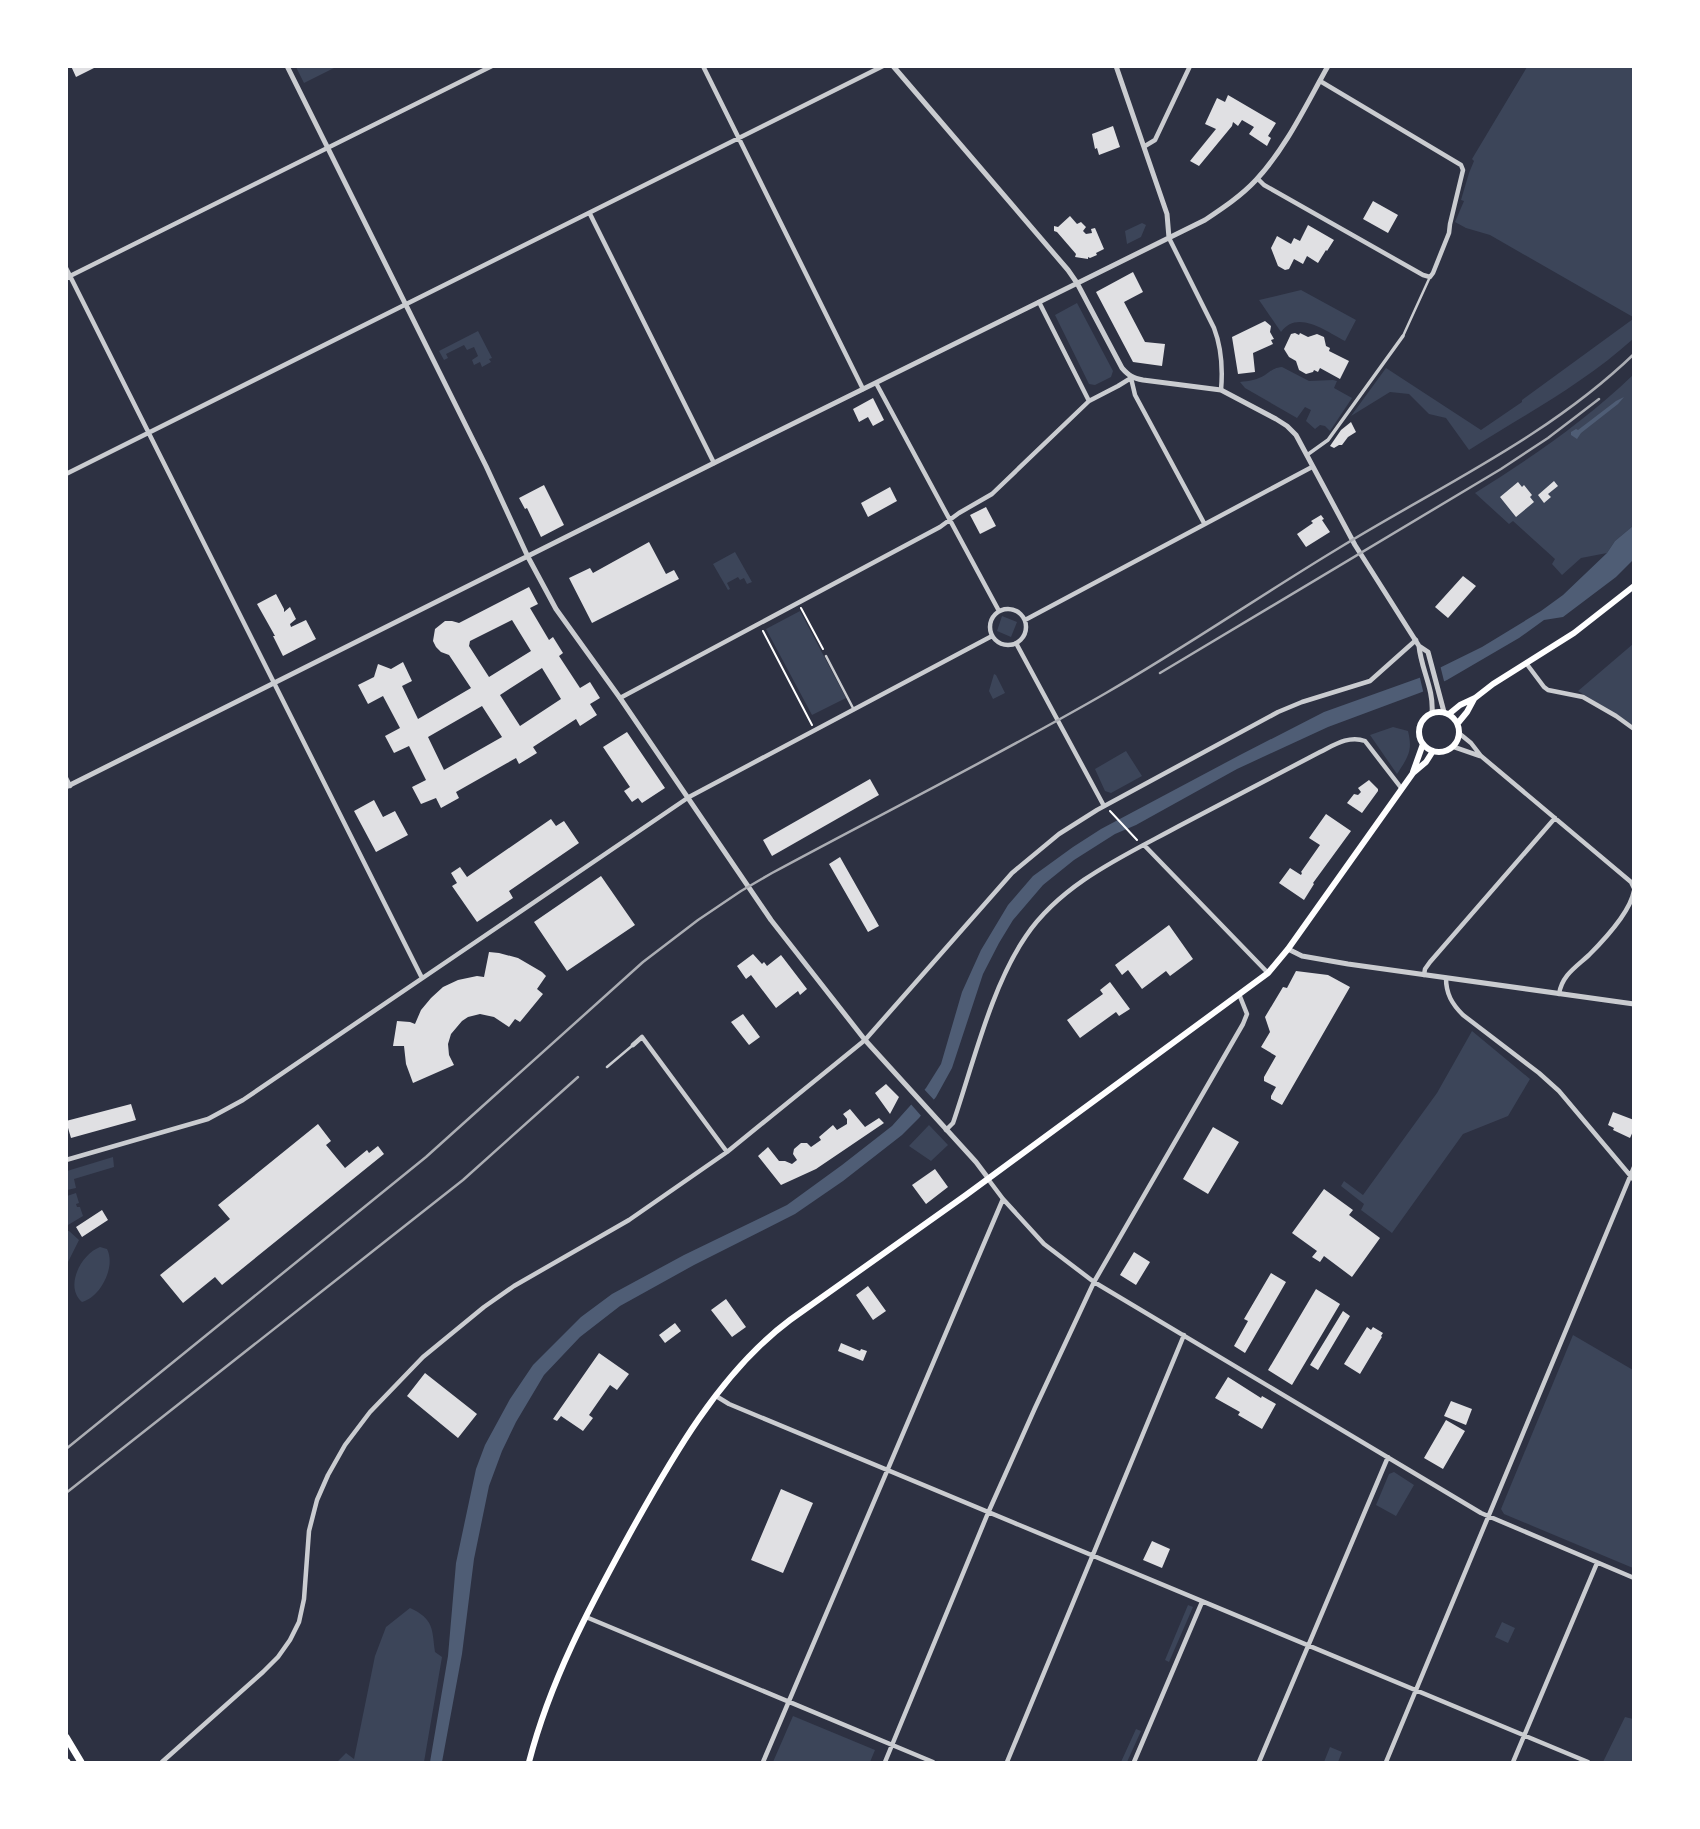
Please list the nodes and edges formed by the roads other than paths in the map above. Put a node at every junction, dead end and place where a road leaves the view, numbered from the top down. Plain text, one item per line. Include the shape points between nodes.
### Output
1 (287, 66) edge
2 (492, 66) edge
3 (703, 66) edge
4 (883, 66) edge
5 (893, 66) edge
6 (1116, 66) edge
7 (1190, 66) edge
8 (1328, 66) edge
9 (1320, 81) junction
10 (739, 139) junction
11 (1145, 146) junction
12 (328, 148) junction
13 (1258, 179) junction
14 (590, 214) junction
15 (1169, 238) junction
16 (66, 268) edge
17 (69, 277) edge
18 (1430, 277) junction
19 (1077, 283) junction
20 (1039, 302) junction
21 (406, 306) junction
22 (1403, 336) joint
23 (1132, 377) junction
24 (876, 383) junction
25 (863, 389) junction
26 (1221, 390) junction
27 (1089, 401) junction
28 (150, 433) junction
29 (1307, 455) junction
30 (714, 463) junction
31 (1312, 467) junction
32 (66, 474) edge
33 (949, 520) junction
34 (1204, 523) junction
35 (528, 557) junction
36 (1633, 586) edge
37 (999, 611) junction
38 (1025, 620) junction
39 (992, 636) junction
40 (1016, 643) junction
41 (1418, 643) junction
42 (827, 656) road end
43 (1526, 663) junction
44 (274, 683) junction
45 (621, 698) junction
46 (1475, 698) junction
47 (1432, 709) junction
48 (854, 710) junction
49 (1447, 713) junction
50 (1458, 723) junction
51 (1633, 729) edge
52 (1460, 734) junction
53 (1423, 744) junction
54 (1454, 747) junction
55 (1433, 751) junction
56 (1481, 756) junction
57 (1413, 773) junction
58 (66, 778) edge
59 (68, 786) edge
60 (1402, 789) junction
61 (689, 797) junction
62 (1104, 806) junction
63 (1555, 818) junction
64 (1144, 845) junction
65 (1633, 889) edge
66 (1288, 949) junction
67 (1268, 973) junction
68 (1424, 975) junction
69 (422, 978) junction
70 (1447, 978) junction
71 (1240, 994) junction
72 (1559, 994) junction
73 (1633, 1004) edge
74 (865, 1040) junction
75 (633, 1045) joint
76 (607, 1067) dead end
77 (946, 1130) junction
78 (727, 1152) junction
79 (66, 1160) edge
80 (1633, 1167) edge
81 (1632, 1177) edge
82 (988, 1178) junction
83 (1003, 1199) junction
84 (1094, 1282) junction
85 (1184, 1335) junction
86 (716, 1396) junction
87 (1388, 1457) junction
88 (887, 1471) junction
89 (988, 1513) junction
90 (1489, 1517) junction
91 (1092, 1556) junction
92 (1597, 1563) junction
93 (1633, 1578) edge
94 (1202, 1602) junction
95 (585, 1617) junction
96 (1309, 1646) junction
97 (1416, 1691) junction
98 (789, 1702) junction
99 (1524, 1736) junction
100 (66, 1737) edge
101 (892, 1745) junction
102 (81, 1762) edge
103 (162, 1762) edge
104 (529, 1762) edge
105 (763, 1762) edge
106 (885, 1762) edge
107 (933, 1762) edge
108 (1007, 1762) edge
109 (1134, 1762) edge
110 (1259, 1762) edge
111 (1386, 1762) edge
112 (1513, 1762) edge
113 (1588, 1762) edge

1 - 12 street
2 - 12 street
3 - 10 street
4 - 10 street
5 - 19 street
6 - 11 street
7 - 11 street via 1154,140
8 - 9 street
9 - 13 street
9 - 18 street via 1461,165 1449,233
10 - 14 street
10 - 25 street
11 - 15 street via 1167,214
12 - 17 street
12 - 21 street
13 - 15 street via 1227,206
13 - 18 street
14 - 21 street
14 - 30 street
15 - 19 street
15 - 26 street via 1214,328 1223,356
16 - 17 street
17 - 28 street
18 - 22 lane
19 - 20 street
19 - 23 street via 1122,368
20 - 24 street
20 - 27 street
21 - 28 street
21 - 35 street
22 - 29 street via 1328,440
23 - 26 street
23 - 27 street
23 - 34 street via 1136,395
24 - 25 street
24 - 33 street
25 - 30 street
26 - 29 street via 1287,426
27 - 33 street via 992,494
28 - 32 street
28 - 44 street
29 - 31 street
30 - 35 street
31 - 34 street
31 - 41 street
33 - 37 street
33 - 45 street
34 - 38 street
35 - 44 street
35 - 45 street via 556,609
36 - 43 main road via 1581,628
37 - 38 street via 1014,609
37 - 39 street via 990,622
38 - 40 street via 1025,633
39 - 40 street via 1002,644
39 - 48 street
40 - 62 street
41 - 47 street
41 - 49 street via 1428,652
41 - 62 street via 1370,681 1278,712
42 - 48 lane
43 - 46 main road
43 - 51 street via 1548,690 1583,696
44 - 59 street
44 - 69 street
45 - 61 street
46 - 49 main road
46 - 50 main road
47 - 49 main road
47 - 53 main road via 1420,725
48 - 61 street
49 - 50 main road
50 - 52 main road
52 - 54 main road
52 - 56 street
53 - 55 main road
53 - 57 main road
54 - 55 main road
54 - 56 street
55 - 57 main road
56 - 63 street
57 - 60 main road
58 - 59 street
60 - 64 street via 1365,741 1345,740
60 - 66 main road
61 - 69 street
61 - 74 street via 771,920
62 - 74 street via 1059,834 1012,873
63 - 65 street via 1632,882
63 - 68 street via 1430,962
64 - 67 street
64 - 77 street via 1096,871 1055,902 1027,934 995,997 953,1124
65 - 72 street via 1609,932 1564,978
66 - 67 main road
66 - 68 street via 1302,956
67 - 71 main road
68 - 70 street
69 - 79 street via 208,1119
70 - 72 street
70 - 81 street via 1446,989 1455,1007 1559,1091
71 - 82 main road
71 - 84 street via 1247,1014 1243,1024
72 - 73 street
74 - 77 street
74 - 78 street
75 - 76 lane
75 - 78 street via 642,1037
77 - 82 street
78 - 103 street via 629,1220 484,1307 424,1357 370,1412 345,1445 317,1500 309,1531 304,1599 290,1640 261,1674
80 - 81 street
81 - 90 street
82 - 83 street
82 - 86 main road via 773,1332
83 - 84 street via 1044,1244
83 - 88 street
84 - 85 street
84 - 89 street
85 - 87 street
85 - 91 street
86 - 88 street
86 - 95 main road via 654,1490
87 - 90 street
87 - 96 street
88 - 89 street
88 - 98 street
89 - 91 street
89 - 101 street
90 - 92 street
90 - 97 street
91 - 94 street
91 - 108 street
92 - 93 street
92 - 99 street
94 - 96 street
94 - 109 street
95 - 98 street
95 - 104 main road via 552,1689
96 - 97 street
96 - 110 street
97 - 99 street
97 - 111 street
98 - 101 street
98 - 105 street
99 - 112 street
99 - 113 street
100 - 102 main road
101 - 106 street
101 - 107 street

